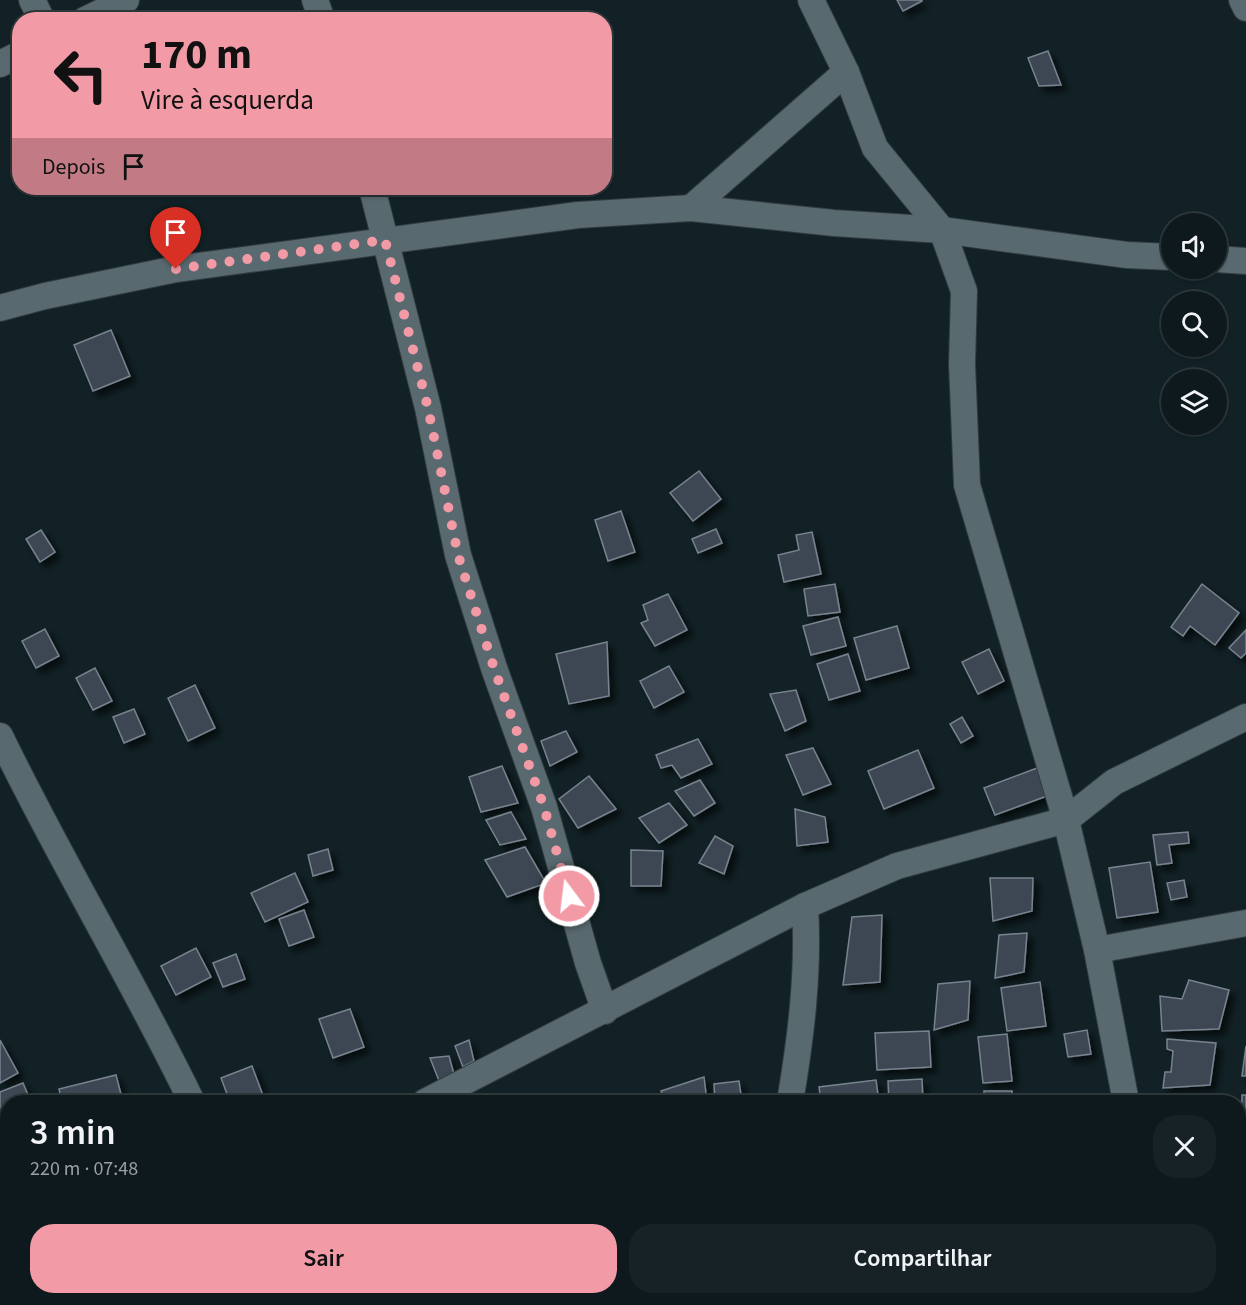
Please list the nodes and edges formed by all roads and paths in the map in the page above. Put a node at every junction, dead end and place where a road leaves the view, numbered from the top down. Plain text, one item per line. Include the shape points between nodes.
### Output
1 (126, 0) edge
2 (811, 0) edge
3 (1242, 0) edge
4 (1246, 8) edge
5 (101, 12) edge
6 (846, 72) junction
7 (374, 195) edge
8 (691, 208) junction
9 (942, 230) junction
10 (385, 240) junction
11 (1161, 257) edge
12 (1227, 260) edge
13 (1246, 261) edge
14 (0, 308) edge
15 (1246, 717) edge
16 (0, 736) edge
17 (1066, 820) junction
18 (805, 906) junction
19 (1246, 923) edge
20 (1096, 950) junction
21 (605, 1011) junction
22 (189, 1095) edge
23 (439, 1095) edge
24 (791, 1095) edge
25 (1125, 1095) edge

1 - 5 street
2 - 6 street
3 - 4 street
6 - 8 street
6 - 9 street via 875,148
7 - 10 street
8 - 9 street
8 - 10 street via 578,215
9 - 11 street
9 - 17 street via 964,291 962,364 967,485
10 - 14 street via 176,269
10 - 21 street via 428,408 458,555 544,807
12 - 13 street
15 - 17 street via 1114,782
16 - 22 street
17 - 18 street via 897,866
17 - 20 street
18 - 21 street
18 - 24 street via 803,1020
19 - 20 street
20 - 25 street
21 - 23 street

